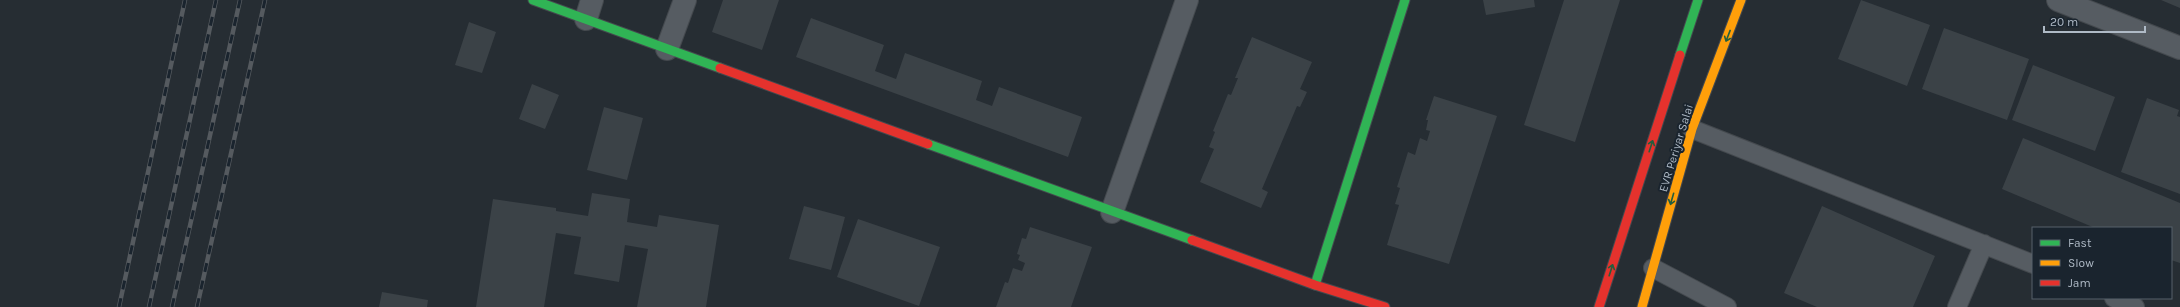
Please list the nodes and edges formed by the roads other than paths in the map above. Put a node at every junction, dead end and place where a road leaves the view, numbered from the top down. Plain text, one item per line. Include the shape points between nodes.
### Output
1 (533, 0) edge
2 (685, 0) edge
3 (1187, 0) edge
4 (1405, 0) edge
5 (1698, 0) edge
6 (1742, 0) edge
7 (2058, 0) edge
8 (589, 10) edge
9 (2180, 48) edge
10 (667, 49) junction
11 (1692, 129) junction
12 (1112, 212) junction
13 (1984, 244) junction
14 (2032, 264) edge
15 (1653, 268) junction
16 (1315, 285) junction
17 (2116, 299) edge
18 (1385, 307) edge
19 (1599, 307) edge
20 (1642, 307) edge
21 (1727, 307) edge
22 (1958, 307) edge
23 (2135, 307) edge

1 - 8 street
2 - 10 street
3 - 12 street
4 - 16 street
19 -> 5 street, EVR Periyar Salai
6 -> 11 street, EVR Periyar Salai
7 - 9 street
8 - 10 street
10 - 12 street
11 - 13 lane
11 -> 15 street, EVR Periyar Salai
12 - 16 street
13 - 14 lane
13 - 22 lane
15 - 20 street, EVR Periyar Salai
15 - 21 lane
16 - 18 street
17 - 23 lane

